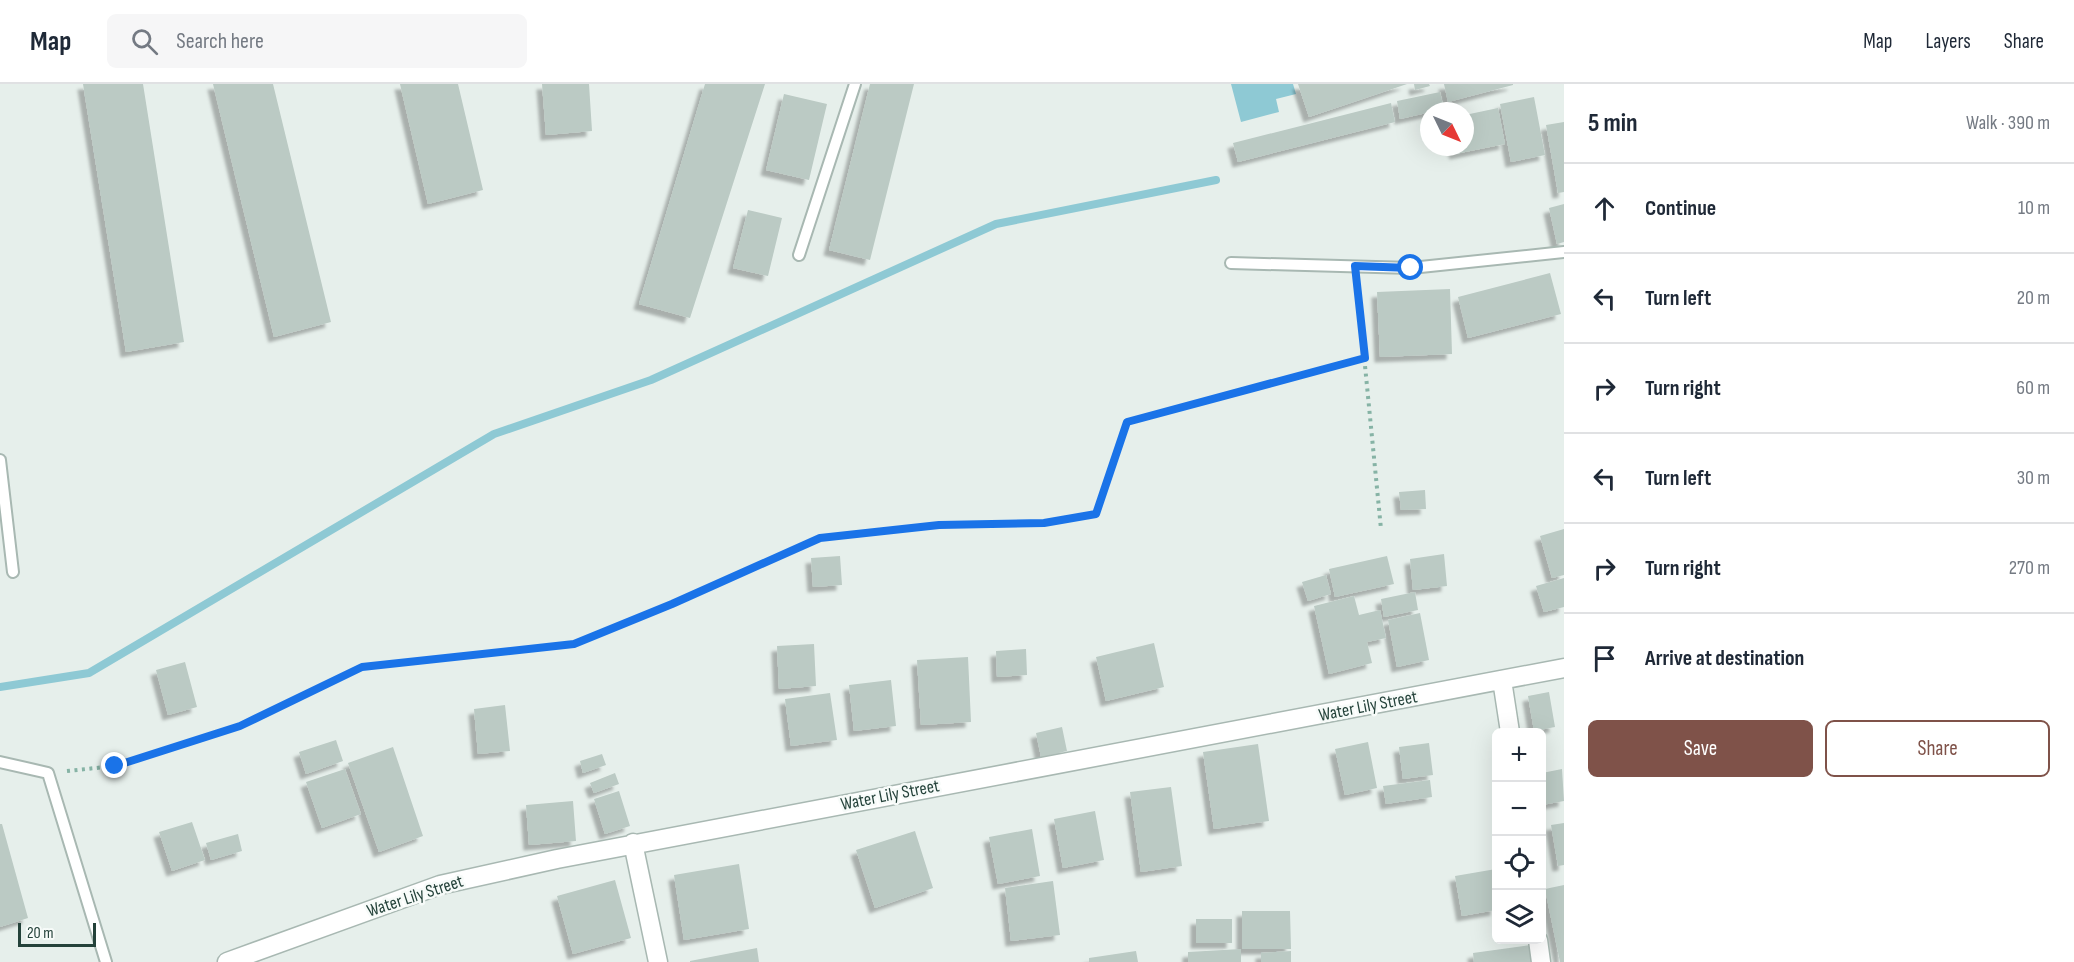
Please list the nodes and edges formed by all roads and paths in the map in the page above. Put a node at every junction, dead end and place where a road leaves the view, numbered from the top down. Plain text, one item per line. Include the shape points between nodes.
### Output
1 (855, 84) edge
2 (1564, 252) edge
3 (799, 255) dead end
4 (1231, 263) dead end
5 (1355, 266) junction
6 (1365, 358) junction
7 (0, 460) edge
8 (1381, 529) dead end
9 (13, 572) dead end
10 (1564, 668) edge
11 (1503, 680) junction
12 (1509, 728) edge
13 (0, 762) edge
14 (48, 773) junction
15 (633, 843) junction
16 (1539, 944) edge
17 (106, 962) edge
18 (227, 962) edge
19 (658, 962) edge
20 (1541, 962) edge

1 - 3 lane
2 - 5 lane via 1411,268
4 - 5 lane
5 - 6 path
6 - 8 path
6 - 14 path via 1127,422 1096,514 1044,523 939,525 820,538 574,644 362,667 240,726 115,766
7 - 9 lane
10 - 11 street, Water Lily Street
11 - 12 street
11 - 15 street, Water Lily Street
13 - 14 lane
14 - 17 lane
15 - 18 street, Water Lily Street via 440,885
15 - 19 street
16 - 20 street

